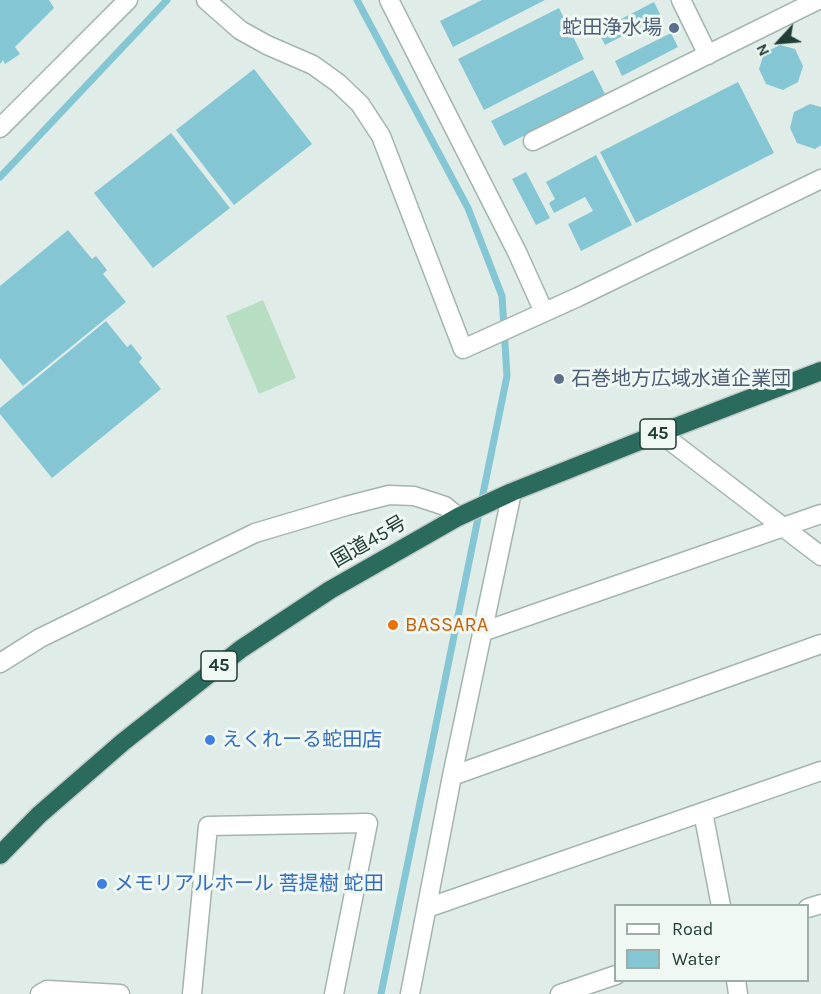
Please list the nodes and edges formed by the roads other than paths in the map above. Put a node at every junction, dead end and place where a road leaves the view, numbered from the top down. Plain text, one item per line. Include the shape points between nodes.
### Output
1 (128, 0) edge
2 (206, 0) edge
3 (389, 0) edge
4 (681, 0) edge
5 (818, 0) edge
6 (708, 55) junction
7 (0, 128) edge
8 (533, 141) dead end
9 (821, 179) edge
10 (544, 312) junction
11 (821, 371) edge
12 (660, 433) junction
13 (505, 496) junction
14 (821, 514) edge
15 (461, 516) junction
16 (783, 528) junction
17 (821, 556) edge
18 (482, 632) junction
19 (821, 644) edge
20 (0, 663) edge
21 (821, 771) edge
22 (452, 776) junction
23 (703, 812) junction
24 (0, 855) edge
25 (722, 904) edge
26 (427, 908) junction
27 (614, 975) edge
28 (40, 994) edge
29 (120, 994) edge
30 (192, 994) edge
31 (334, 994) edge
32 (410, 994) edge
33 (560, 994) edge

1 - 7 street
2 - 10 street via 240,30 313,65 360,104 381,136 463,349
3 - 10 street
4 - 6 street
5 - 6 street
6 - 8 street
9 - 10 street
11 - 12 highway, 国道45号 / 45
12 - 13 highway, 国道45号 / 45
12 - 16 street
13 - 15 highway, 国道45号 / 45
13 - 18 street
14 - 16 street
15 - 20 street via 414,496 389,495 255,533 40,638
15 - 24 highway, 国道45号 / 45 via 330,590 241,649 123,742
16 - 17 street
16 - 18 street
18 - 22 street
19 - 22 street
21 - 23 street
22 - 26 street
23 - 25 street
23 - 26 street
26 - 32 street
27 - 33 street
28 - 29 street via 47,990
30 - 31 street via 208,826 368,823

